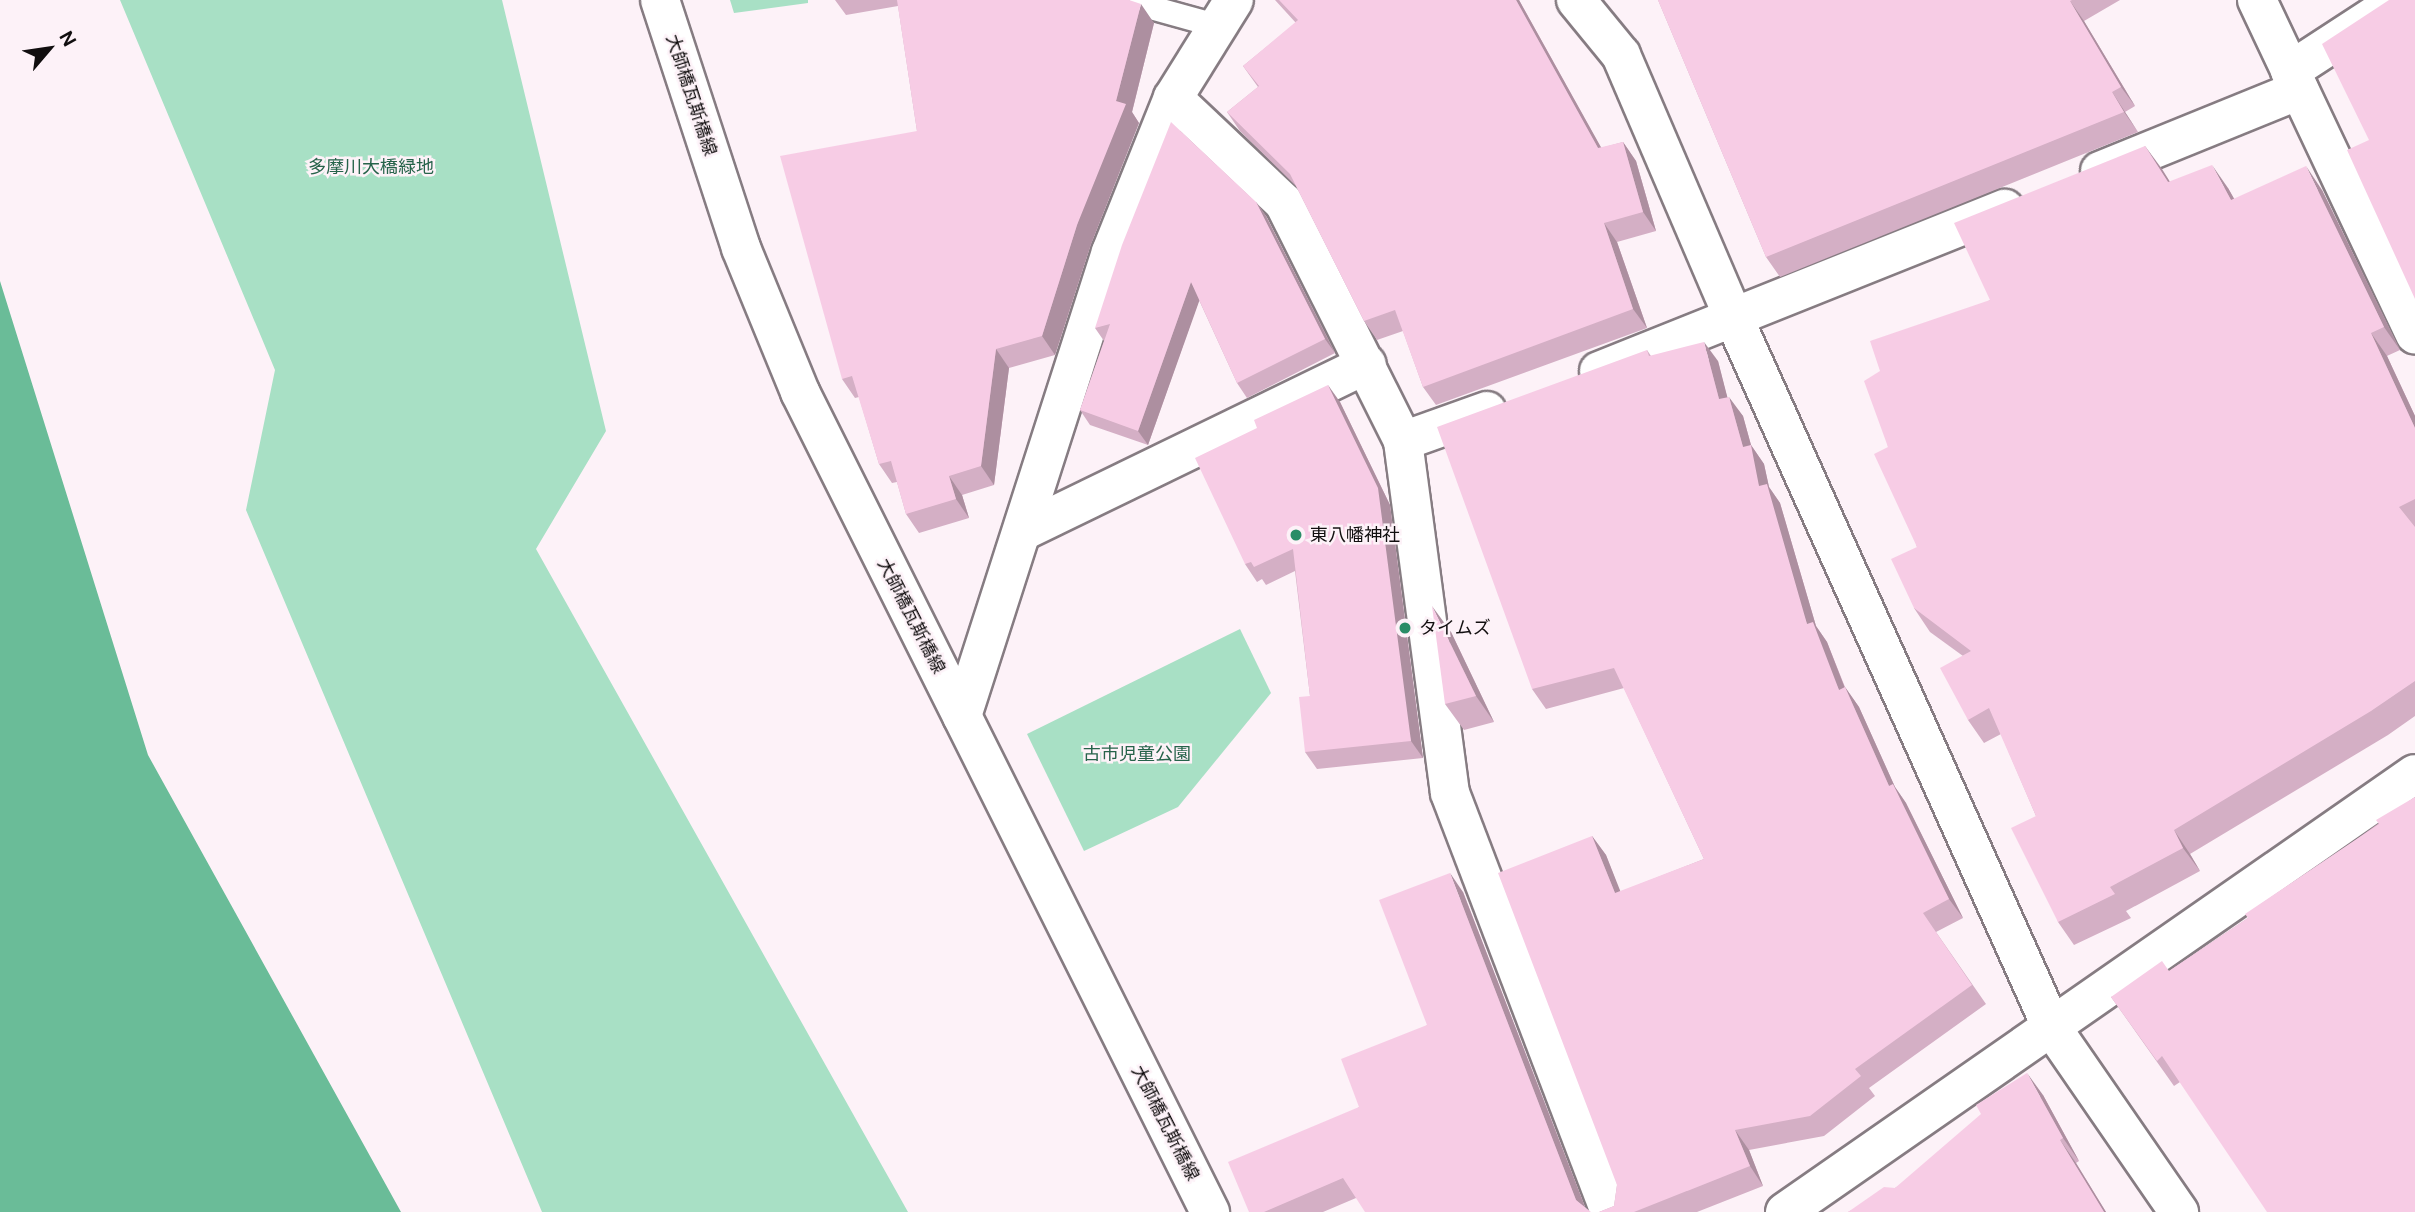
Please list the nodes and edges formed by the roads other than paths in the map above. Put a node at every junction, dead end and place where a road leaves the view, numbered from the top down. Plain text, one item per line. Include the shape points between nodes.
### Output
1 (660, 0) edge
2 (1125, 0) edge
3 (1576, 0) edge
4 (2257, 0) edge
5 (2399, 0) edge
6 (1224, 13) edge
7 (2295, 81) junction
8 (1173, 98) junction
9 (1734, 319) junction
10 (2415, 335) edge
11 (1367, 364) junction
12 (1560, 385) edge
13 (1521, 399) edge
14 (1403, 441) junction
15 (1023, 531) junction
16 (961, 716) junction
17 (2415, 774) edge
18 (2052, 1028) junction
19 (1210, 1212) edge
20 (1610, 1212) edge
21 (1785, 1212) edge
22 (2179, 1212) edge

1 - 16 street, 大師橋瓦斯橋線 via 741,248 800,392
2 - 6 lane
3 - 9 street via 1621,55
4 - 7 street
5 - 7 street
6 - 8 street
7 - 9 street via 2055,189
7 - 10 street
8 - 11 street via 1284,203
8 - 15 street via 1111,253
9 - 12 street
9 - 18 street
11 - 14 street
11 - 15 street
13 - 14 street
14 - 20 street via 1450,793
15 - 16 street
16 - 19 street, 大師橋瓦斯橋線
17 - 18 street
18 - 21 street
18 - 22 street

